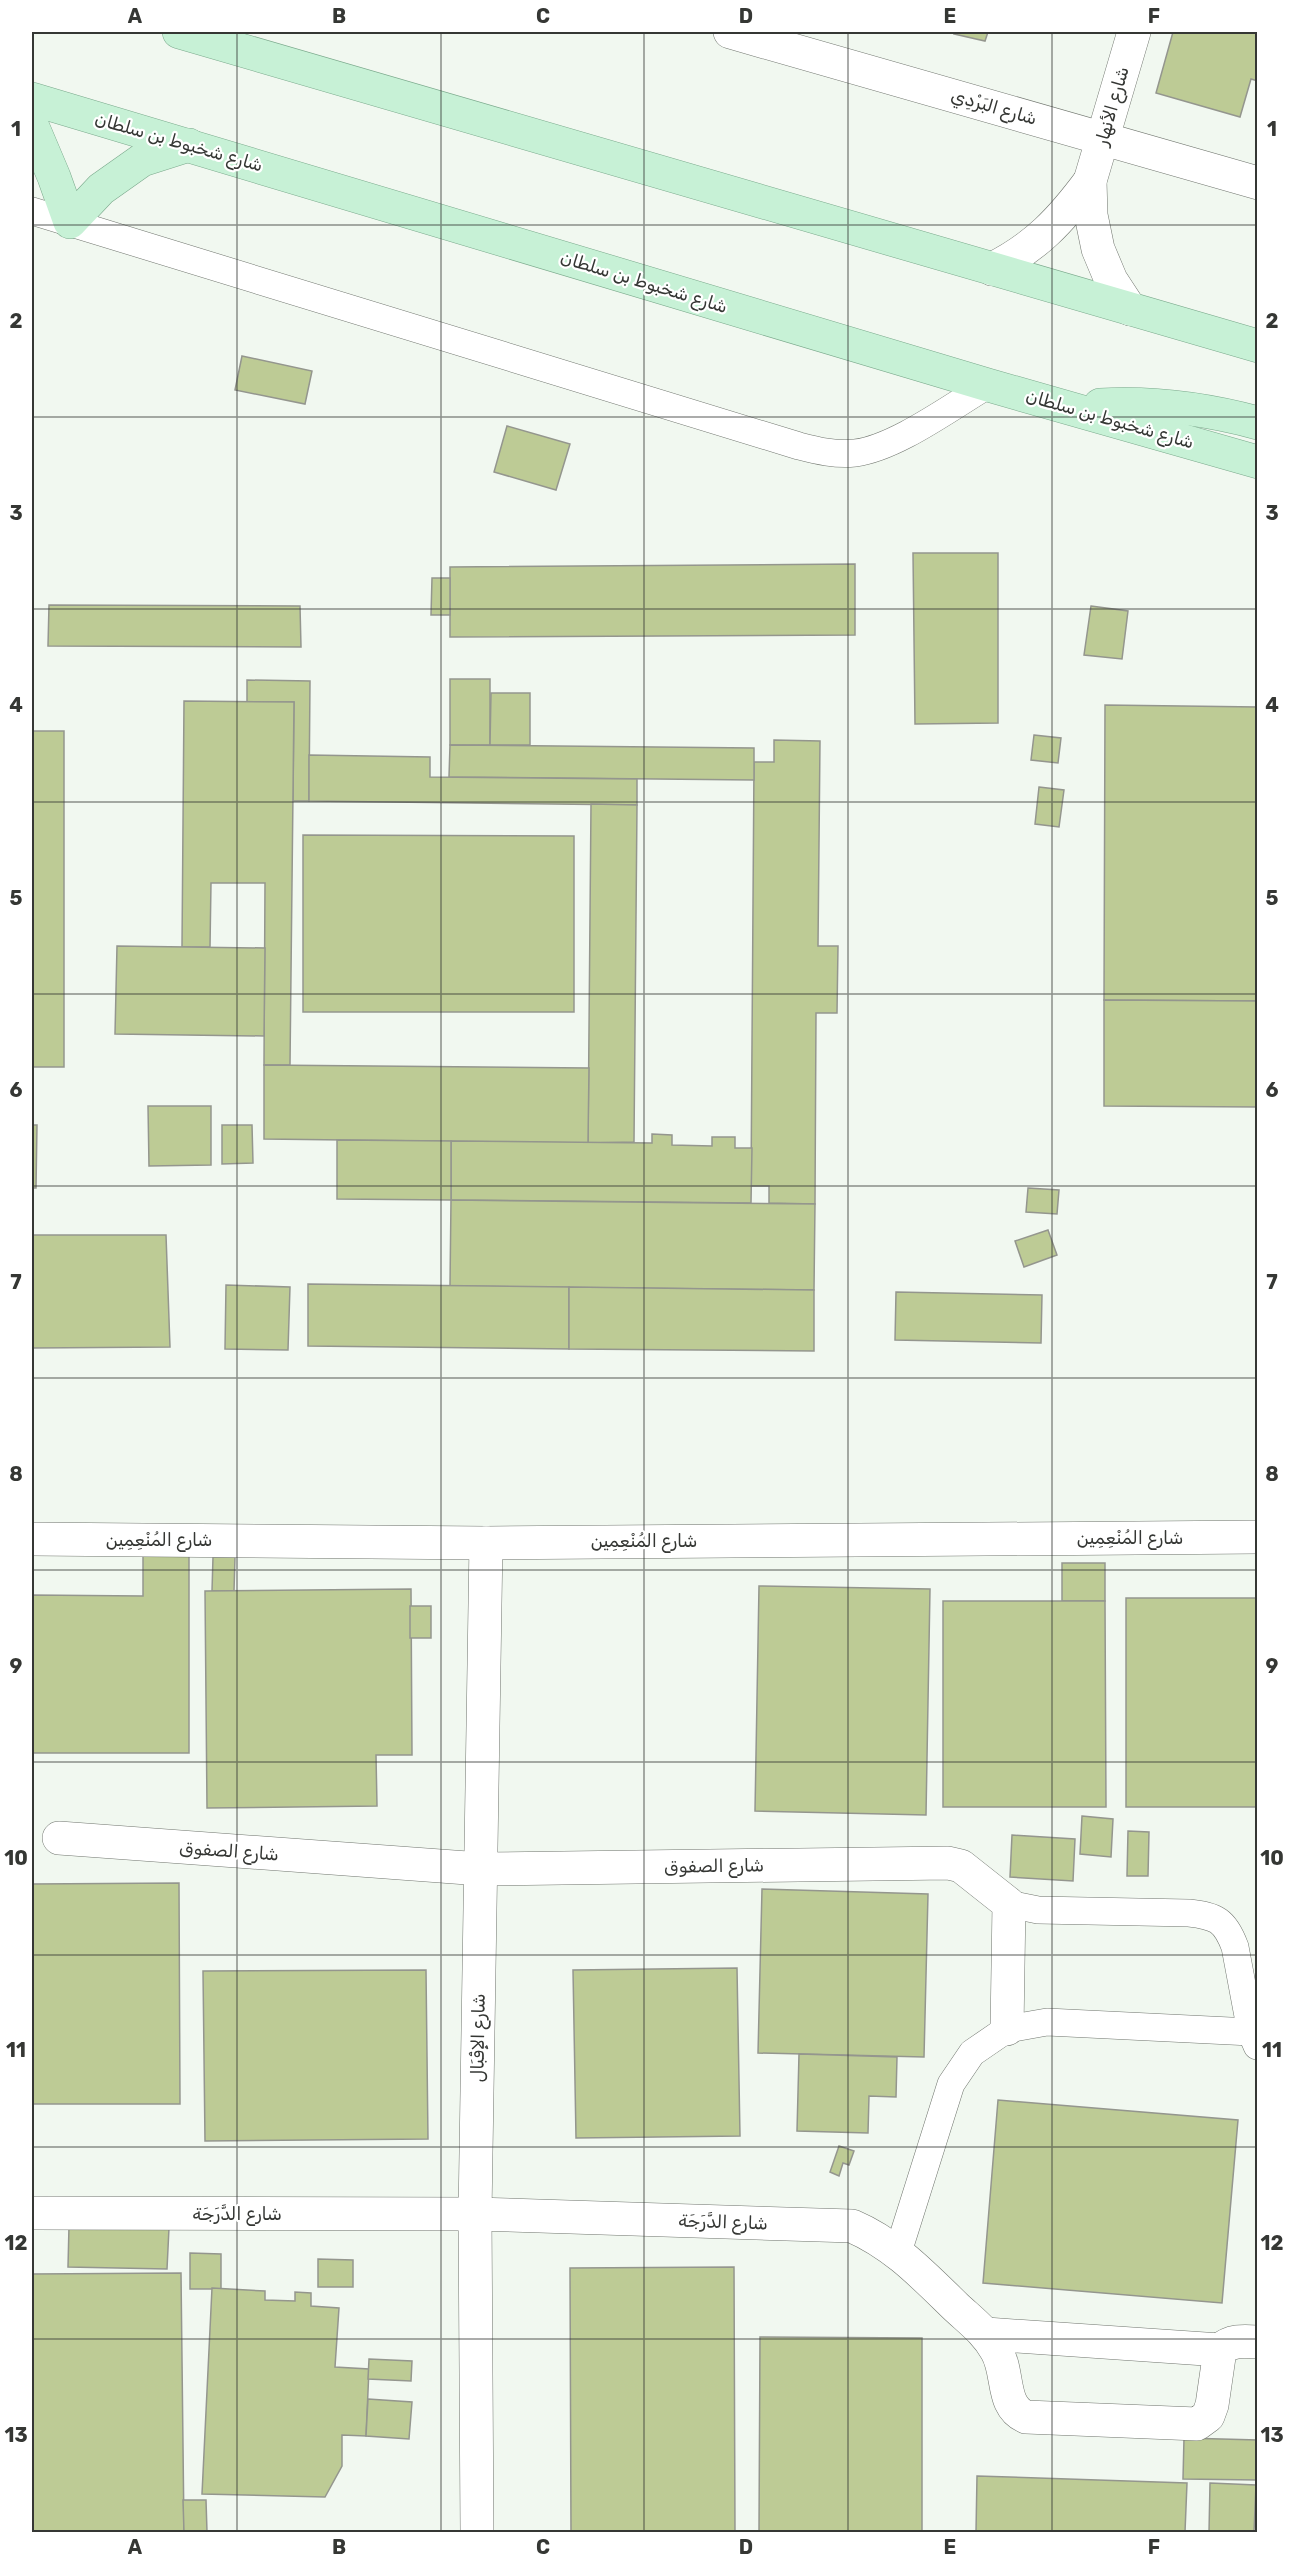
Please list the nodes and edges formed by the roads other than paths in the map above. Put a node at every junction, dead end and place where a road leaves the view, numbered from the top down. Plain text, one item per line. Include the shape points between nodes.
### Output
1 (179, 32) edge
2 (730, 32) edge
3 (1134, 32) edge
4 (32, 99) edge
5 (32, 125) edge
6 (1102, 138) junction
7 (189, 145) junction
8 (1090, 181) junction
9 (1257, 183) edge
10 (32, 211) edge
11 (70, 222) junction
12 (992, 269) junction
13 (1130, 309) junction
14 (1257, 346) edge
15 (988, 385) junction
16 (1071, 408) junction
17 (1257, 423) edge
18 (1257, 462) edge
19 (1257, 1537) edge
20 (32, 1539) edge
21 (486, 1543) junction
22 (59, 1838) dead end
23 (481, 1869) junction
24 (1009, 1904) junction
25 (1007, 2029) junction
26 (1254, 2040) edge
27 (32, 2213) edge
28 (475, 2214) junction
29 (898, 2252) junction
30 (986, 2334) junction
31 (1257, 2342) edge
32 (1220, 2350) junction
33 (477, 2532) edge

1 - 12 main road
2 - 6 street, شارع البَرْدِي
3 - 6 street, شارع الأنهار
4 - 7 main road, شارع شخبوط بن سلطان
5 - 11 main road
6 - 8 street, شارع الأنهار
6 - 9 street, شارع البَرْدِي
7 - 11 main road via 142,160 101,189
7 - 15 main road, شارع شخبوط بن سلطان
8 - 12 street, شارع الأنهار via 1044,236
8 - 13 street, شارع الأنهار via 1098,249 1111,280
10 - 11 lane
11 - 15 lane via 826,453 855,453 876,447
12 - 13 main road
13 - 14 main road
15 - 16 main road, شارع شخبوط بن سلطان
16 - 17 main road via 1124,404 1177,407
16 - 18 main road, شارع شخبوط بن سلطان
19 - 21 street, شارع المُنْعِمِين
20 - 21 street, شارع المُنْعِمِين
21 - 23 street, شارع الإِقْبَال
22 - 23 street, شارع الصفوق
23 - 24 street, شارع الصفوق via 948,1863 961,1866
23 - 28 street, شارع الإِقْبَال
24 - 25 street
24 - 26 lane, شارع الصفوق via 1038,1910 1189,1913 1221,1921 1235,1947
25 - 26 lane via 1047,2022
25 - 29 lane via 972,2053 951,2084
27 - 28 street, شارع الدَّرَجَة
28 - 29 street, شارع الدَّرَجَة via 852,2226
28 - 33 street, شارع الإِقْبَال
29 - 30 street, شارع الدَّرَجَة
30 - 32 street
30 - 32 street, شارع الدَّرَجَة via 1004,2369 1010,2404 1015,2412 1026,2417 1197,2424 1208,2416 1212,2405
31 - 32 street via 1236,2341

